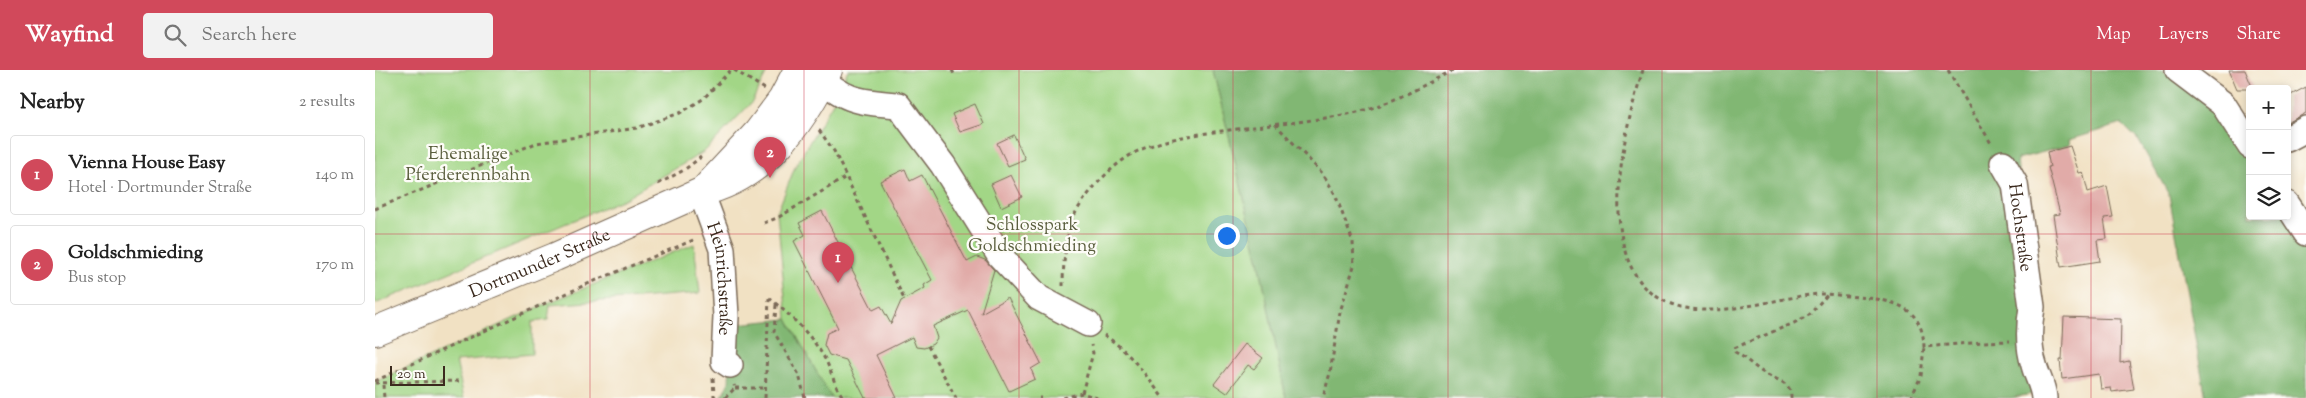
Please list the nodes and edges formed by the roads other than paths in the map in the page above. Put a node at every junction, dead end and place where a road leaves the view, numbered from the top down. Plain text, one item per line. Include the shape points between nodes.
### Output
1 (798, 70) edge
2 (2179, 70) edge
3 (825, 76) edge
4 (2306, 129) edge
5 (2291, 137) edge
6 (2246, 140) edge
7 (2306, 142) edge
8 (2291, 150) edge
9 (2003, 163) road end
10 (701, 192) junction
11 (2291, 210) edge
12 (2306, 233) edge
13 (1088, 324) road end
14 (375, 331) edge
15 (732, 377) road end
16 (2045, 398) edge

1 - 10 main road, Dortmunder Straße via 782,100 758,132
2 - 6 street via 2223,104
3 - 10 main road, Dortmunder Straße via 803,114 760,165 725,187
3 - 13 street, Dortmunder Straße via 861,102 898,104 943,165 1000,256 1039,298
4 - 5 street
7 - 8 street
9 - 16 street, Hochstraße via 2015,184 2032,307 2029,326 2034,365
10 - 14 main road, Dortmunder Straße via 555,257
10 - 15 street, Heinrichstraße via 721,249 726,316 724,361
11 - 12 street

